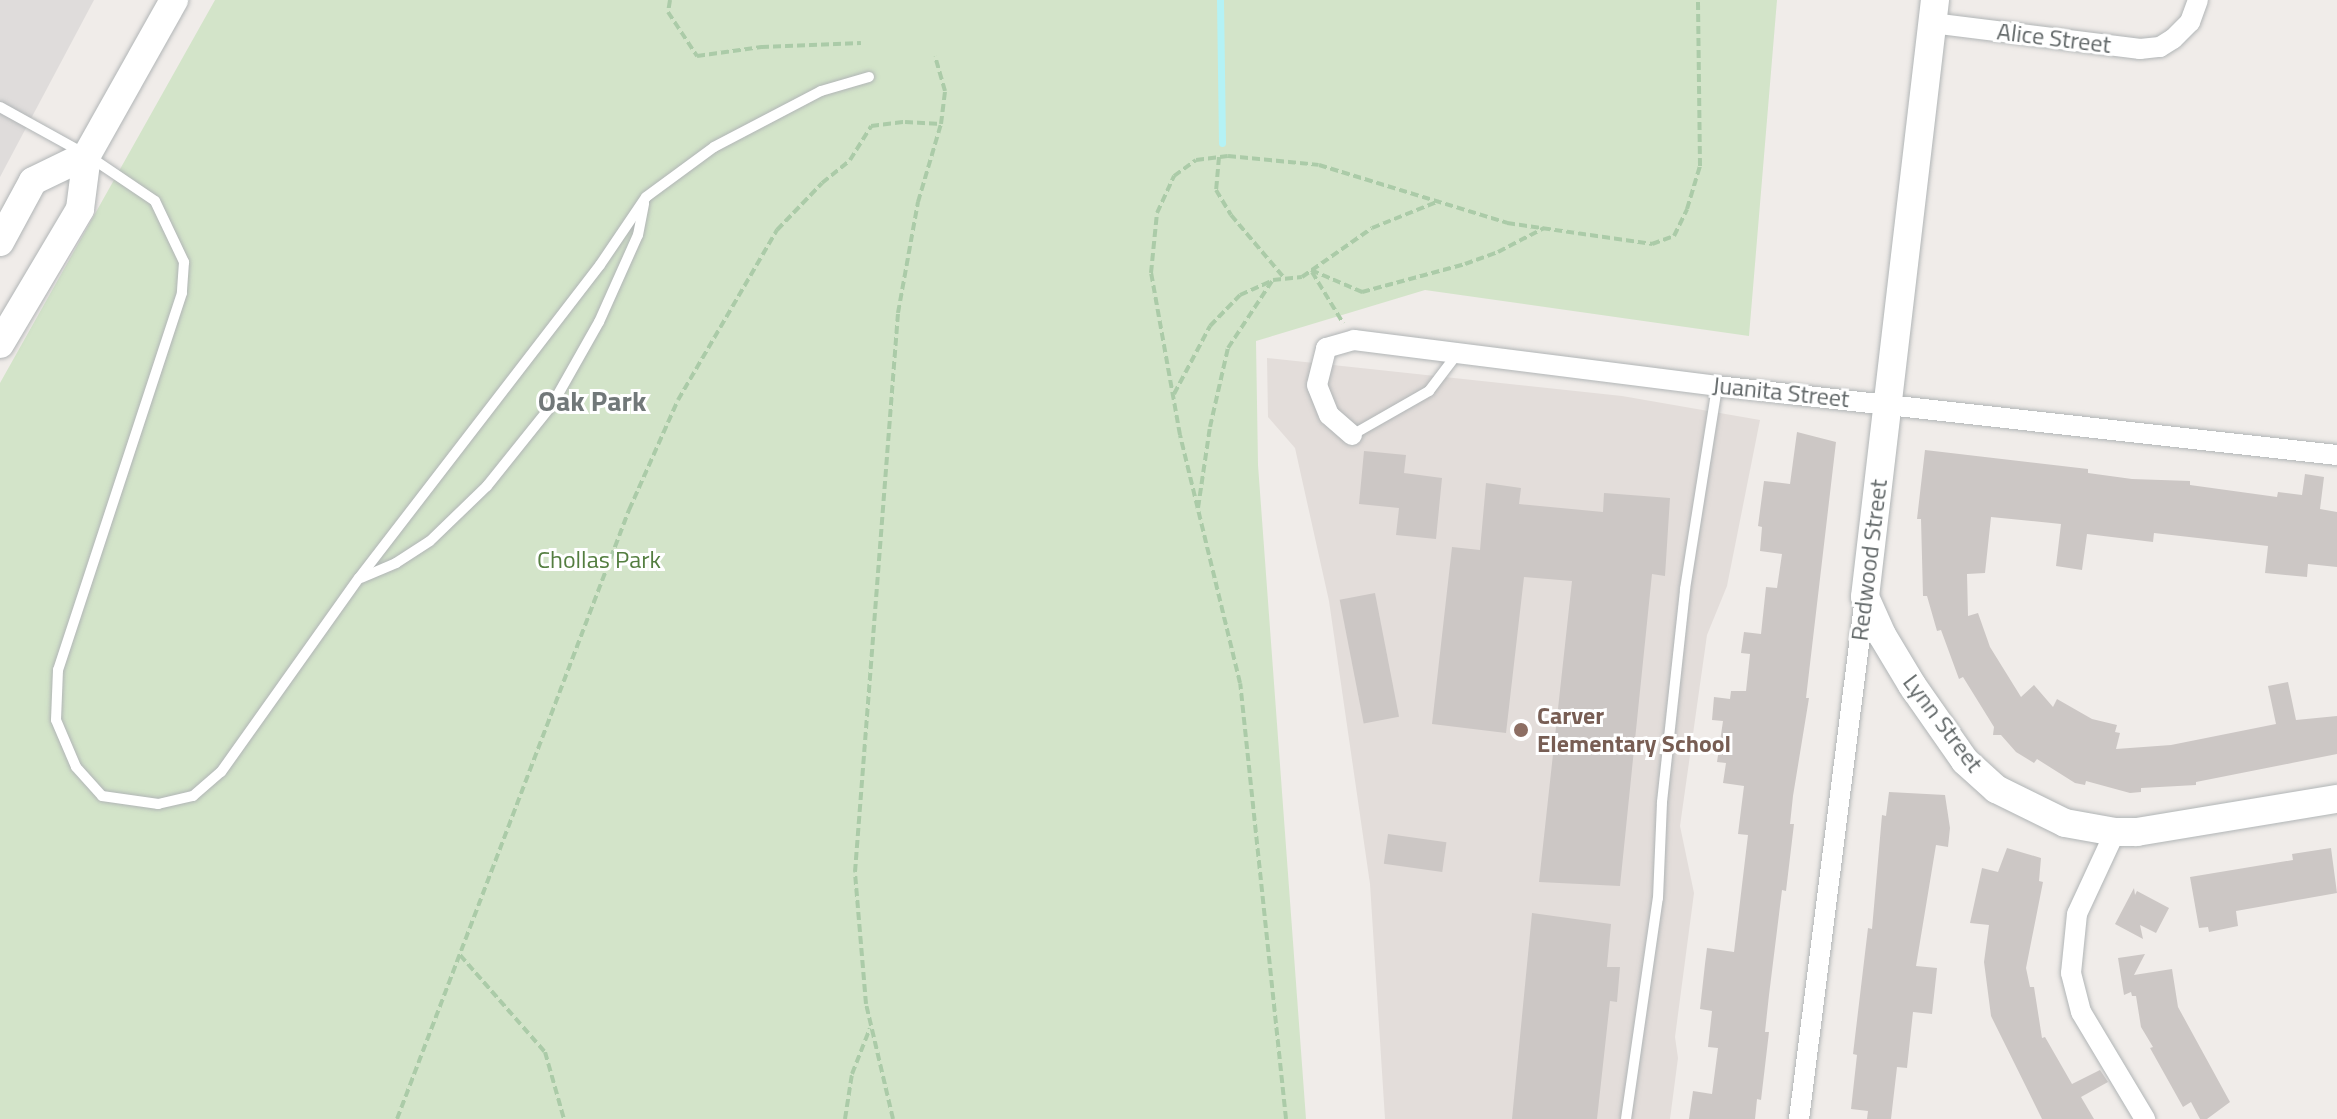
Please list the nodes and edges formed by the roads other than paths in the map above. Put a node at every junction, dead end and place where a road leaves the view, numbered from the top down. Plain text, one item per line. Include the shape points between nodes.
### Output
1 (174, 0) edge
2 (2198, 0) edge
3 (1934, 12) edge
4 (869, 77) dead end
5 (0, 107) edge
6 (87, 155) junction
7 (646, 197) junction
8 (0, 242) edge
9 (0, 344) edge
10 (1458, 353) junction
11 (1717, 386) junction
12 (1888, 404) junction
13 (1352, 435) joint
14 (2337, 455) edge
15 (359, 578) junction
16 (1865, 597) junction
17 (2337, 799) edge
18 (2115, 832) junction
19 (1626, 1119) edge
20 (1799, 1119) edge
21 (2145, 1119) edge

1 - 6 street
2 - 3 street, Alice Street via 2190,22 2173,39 2140,49
3 - 12 street, Redwood Street
4 - 7 lane via 821,91 714,147
5 - 6 lane
6 - 8 street via 33,181
6 - 9 street via 80,209
6 - 15 lane via 155,201 184,262 182,293 58,670 56,720 76,767 102,796 158,804 193,796 221,772
7 - 15 lane via 600,265
7 - 15 lane via 638,235 612,293 552,405 487,486 430,541
10 - 11 street, Juanita Street
10 - 13 lane via 1429,391
10 - 13 street, Juanita Street via 1354,340 1326,348 1317,385 1329,415
11 - 12 street, Juanita Street
11 - 19 lane via 1685,589 1662,802 1658,898
12 - 14 street, Juanita Street
12 - 16 street, Redwood Street
16 - 18 street, Lynn Street via 1912,685 1965,761 1996,789 2065,823
16 - 20 street, Redwood Street
17 - 18 street, Lynn Street
18 - 21 street via 2077,914 2071,973 2081,1012

